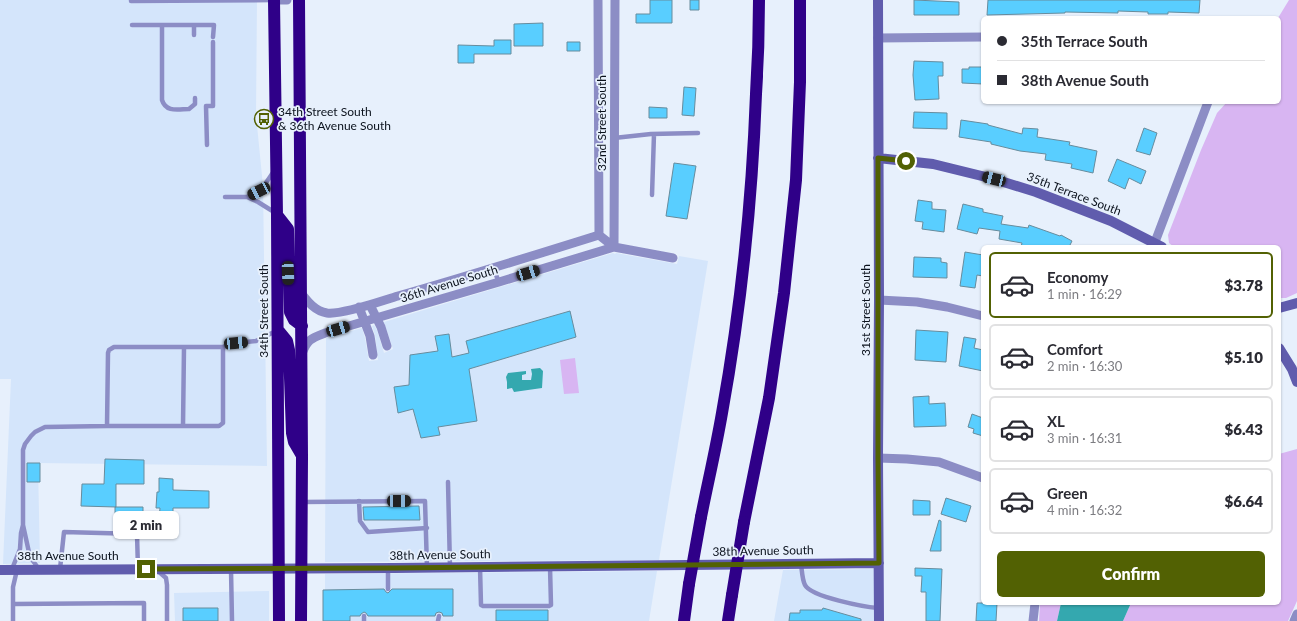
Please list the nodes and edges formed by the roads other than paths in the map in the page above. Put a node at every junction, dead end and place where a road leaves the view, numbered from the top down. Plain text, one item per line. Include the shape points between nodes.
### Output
1 (274, 0) edge
2 (287, 0) edge
3 (299, 0) edge
4 (598, 0) edge
5 (615, 0) edge
6 (759, 0) edge
7 (800, 0) edge
8 (878, 0) edge
9 (131, 1) dead end
10 (132, 25) dead end
11 (162, 25) junction
12 (194, 25) junction
13 (194, 35) dead end
14 (981, 37) edge
15 (878, 38) junction
16 (195, 98) dead end
17 (1207, 104) edge
18 (698, 133) dead end
19 (654, 134) junction
20 (614, 138) junction
21 (207, 145) dead end
22 (878, 158) junction
23 (277, 166) junction
24 (652, 195) dead end
25 (225, 197) dead end
26 (247, 197) junction
27 (277, 215) junction
28 (599, 235) junction
29 (1159, 245) edge
30 (614, 247) junction
31 (673, 258) dead end
32 (493, 268) junction
33 (500, 282) junction
34 (301, 293) junction
35 (879, 300) junction
36 (1297, 303) edge
37 (370, 305) junction
38 (1281, 307) edge
39 (359, 308) junction
40 (981, 316) edge
41 (376, 318) junction
42 (365, 322) junction
43 (302, 326) junction
44 (278, 330) junction
45 (387, 346) dead end
46 (184, 347) junction
47 (223, 347) junction
48 (1281, 351) edge
49 (373, 355) dead end
50 (302, 356) junction
51 (1297, 382) edge
52 (107, 426) junction
53 (183, 426) junction
54 (302, 457) junction
55 (878, 458) junction
56 (981, 477) edge
57 (448, 482) dead end
58 (302, 502) junction
59 (359, 502) junction
60 (23, 525) junction
61 (426, 528) junction
62 (879, 563) junction
63 (801, 564) junction
64 (550, 566) junction
65 (480, 567) junction
66 (388, 568) junction
67 (427, 568) junction
68 (450, 568) junction
69 (39, 569) junction
70 (60, 569) junction
71 (138, 569) junction
72 (155, 569) junction
73 (231, 569) junction
74 (278, 569) junction
75 (301, 569) junction
76 (0, 570) edge
77 (14, 570) junction
78 (388, 590) dead end
79 (13, 604) junction
80 (1035, 605) edge
81 (879, 608) junction
82 (1297, 614) edge
83 (13, 621) edge
84 (144, 621) edge
85 (167, 621) edge
86 (232, 621) edge
87 (279, 621) edge
88 (301, 621) edge
89 (684, 621) edge
90 (728, 621) edge
91 (880, 621) edge
92 (1033, 621) edge
93 (1294, 621) edge

1 - 2 street
1 - 9 lane
1 - 23 highway, 34th Street South
3 - 34 highway
4 - 28 street, 32nd Street South
5 - 20 street, 32nd Street South
6 - 89 highway, bridge via 754,138 736,327
7 - 90 highway, bridge via 800,82 791,233 769,398 744,522
8 - 15 street, 31st Street South
10 - 11 lane
11 - 12 lane
11 - 16 lane via 164,105 170,109 189,109 195,104
12 - 13 lane
12 - 21 lane via 214,25 213,106 206,106
14 - 15 street
15 - 22 street, 31st Street South
17 - 29 street
18 - 19 lane
19 - 20 lane
19 - 24 lane
20 - 30 street, 32nd Street South
22 - 29 street, 35th Terrace South via 933,164 1036,192 1112,221
22 - 35 street, 31st Street South
23 - 26 lane via 259,191
23 - 27 highway, 34th Street South
25 - 26 lane
26 - 27 lane
27 - 43 highway via 288,229 290,312 294,320
27 - 44 highway, 34th Street South
28 - 30 street, 36th Avenue South
28 - 32 street, 36th Avenue South
30 - 31 street, 36th Avenue South
30 - 33 street, 36th Avenue South
32 - 33 lane
32 - 37 street, 36th Avenue South
33 - 41 street, 36th Avenue South
34 - 39 street, 36th Avenue South via 307,302 319,311 335,313
34 - 43 highway
35 - 40 street via 917,302
35 - 55 street, 31st Street South
36 - 38 street
37 - 39 street, 36th Avenue South
37 - 41 street
39 - 42 street
41 - 42 street, 36th Avenue South
41 - 45 street
42 - 49 street
42 - 50 street, 36th Avenue South via 310,339
43 - 50 highway
44 - 47 lane via 256,341
44 - 54 highway via 287,342 289,350 292,432
44 - 74 highway, 34th Street South
46 - 47 lane
46 - 52 lane via 114,347 109,350
46 - 53 lane
47 - 53 lane via 223,423 219,426
48 - 51 street
50 - 54 highway
52 - 53 lane
52 - 60 lane via 45,427 28,439 23,456
54 - 58 highway
55 - 56 street via 939,462
55 - 62 street, 31st Street South
57 - 68 lane
58 - 59 lane
58 - 75 highway
59 - 61 lane via 360,520 368,532
59 - 61 lane via 425,501
60 - 69 lane via 30,557
60 - 77 lane
61 - 67 lane
62 - 63 street, 38th Avenue South
62 - 81 street, 31st Street South
63 - 64 street, 38th Avenue South
63 - 81 lane via 805,585 813,592 865,607
64 - 65 street, 38th Avenue South
64 - 65 lane via 549,606 481,605
65 - 68 street, 38th Avenue South
66 - 67 street, 38th Avenue South
66 - 75 street, 38th Avenue South
66 - 78 lane
67 - 68 street, 38th Avenue South
69 - 70 street, 38th Avenue South
69 - 77 street, 38th Avenue South
70 - 71 street, 38th Avenue South
70 - 71 lane via 64,532 138,534
71 - 72 street, 38th Avenue South
72 - 73 street, 38th Avenue South
72 - 85 lane via 166,578
73 - 74 street, 38th Avenue South
73 - 86 lane
74 - 75 street, 38th Avenue South
74 - 87 highway, 34th Street South
75 - 88 highway
76 - 77 street, 38th Avenue South
77 - 79 lane
79 - 83 lane
79 - 84 lane via 144,603
80 - 92 street
81 - 91 street, 31st Street South
82 - 93 street

